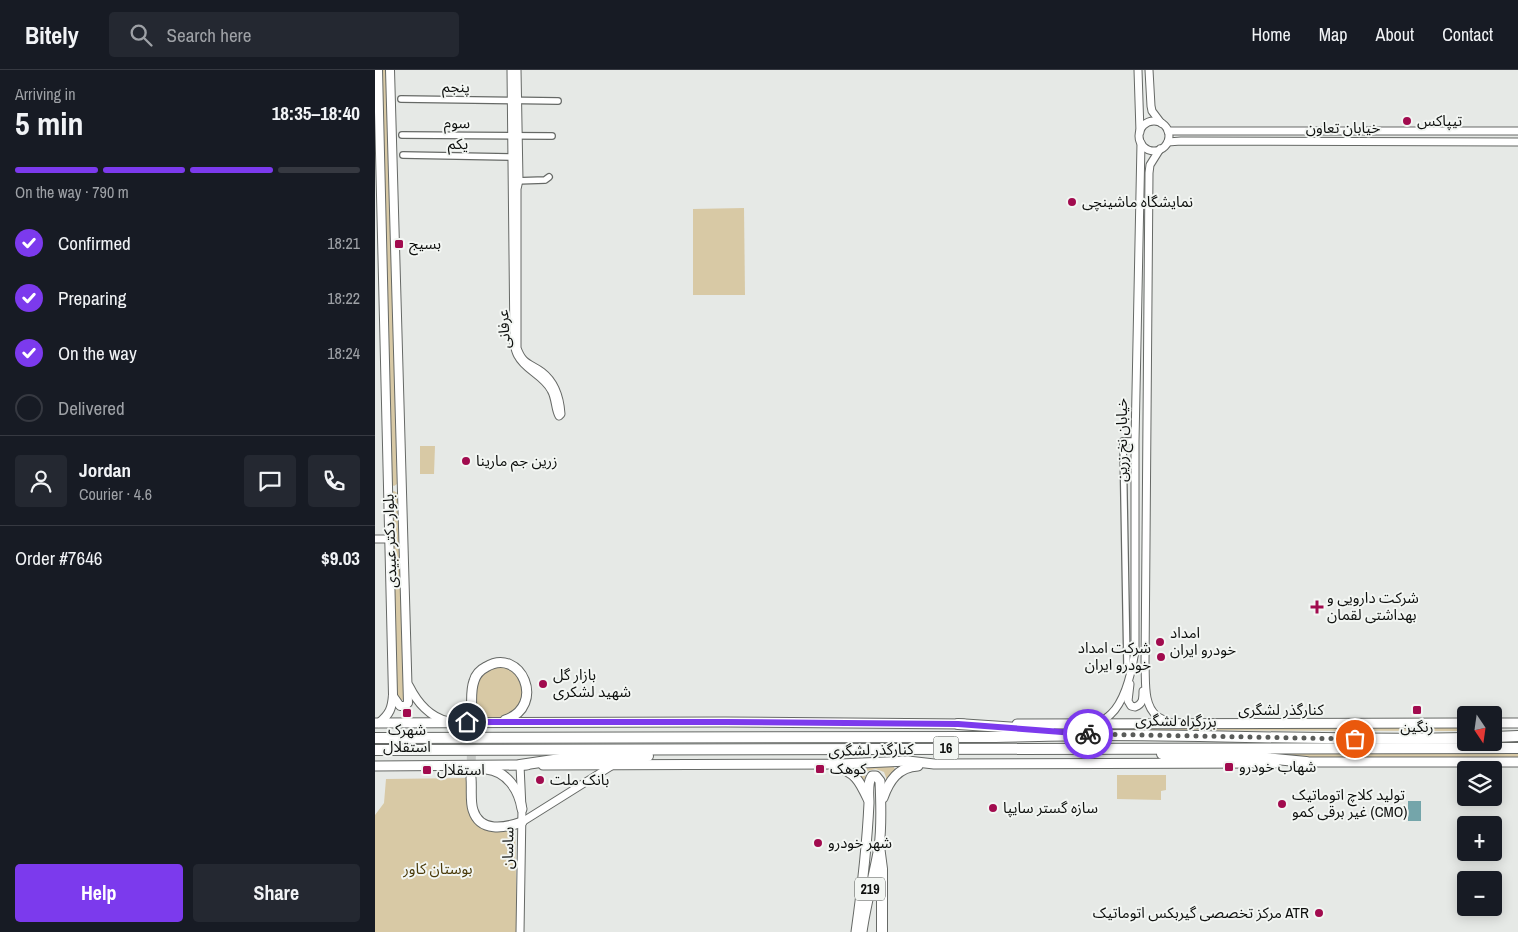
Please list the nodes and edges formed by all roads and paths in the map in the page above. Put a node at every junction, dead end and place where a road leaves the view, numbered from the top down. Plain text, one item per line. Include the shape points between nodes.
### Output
1 (378, 70) edge
2 (390, 70) edge
3 (511, 70) edge
4 (517, 70) edge
5 (1138, 70) edge
6 (1149, 70) edge
7 (401, 99) dead end
8 (515, 100) junction
9 (558, 101) dead end
10 (1161, 123) junction
11 (1168, 131) junction
12 (1518, 131) edge
13 (1140, 133) junction
14 (402, 134) dead end
15 (515, 136) junction
16 (552, 136) dead end
17 (1168, 142) junction
18 (1518, 142) edge
19 (1141, 143) junction
20 (1161, 149) junction
21 (403, 155) dead end
22 (515, 157) junction
23 (549, 177) dead end
24 (515, 180) junction
25 (378, 200) edge
26 (1135, 441) junction
27 (375, 539) edge
28 (389, 539) junction
29 (1145, 666) junction
30 (1131, 668) junction
31 (407, 682) junction
32 (393, 695) junction
33 (472, 716) tunnel mouth
34 (451, 722) junction
35 (499, 722) junction
36 (377, 723) edge
37 (1172, 723) junction
38 (1457, 723) edge
39 (1503, 723) edge
40 (1518, 723) edge
41 (958, 724) junction
42 (1097, 724) junction
43 (1097, 735) junction
44 (1518, 736) edge
45 (1503, 737) edge
46 (375, 738) edge
47 (1457, 738) edge
48 (1124, 748) junction
49 (1518, 748) edge
50 (375, 750) edge
51 (695, 750) junction
52 (1306, 762) junction
53 (1518, 762) edge
54 (819, 764) junction
55 (934, 764) junction
56 (469, 765) junction
57 (520, 765) junction
58 (614, 765) junction
59 (375, 766) edge
60 (471, 778) tunnel mouth
61 (869, 802) junction
62 (881, 803) junction
63 (522, 809) junction
64 (522, 822) junction
65 (879, 846) junction
66 (520, 932) edge
67 (856, 932) edge
68 (862, 932) edge
69 (883, 932) edge

1 - 25 main road, بلوار دکتر عبیدی
2 - 31 main road, بلوار دکتر عبیدی
3 - 8 street, عرفانی
4 - 8 street, عرفانی
5 - 13 street
6 - 10 street via 1151,106
7 - 8 street, پنجم
8 - 9 street, پنجم
8 - 15 street, عرفانی
10 - 11 street
10 - 13 street via 1151,122
11 - 12 street, خیابان تعاون
11 - 17 street
13 - 19 street
14 - 15 street, سوم
15 - 16 street, سوم
15 - 22 street, عرفانی
17 - 18 street, خیابان تعاون
17 - 20 street
19 - 20 street via 1150,150
19 - 26 street, خیابان نخ زرین
20 - 29 street, خیابان نخ زرین via 1149,172
21 - 22 street, یکم
22 - 24 street, عرفانی
23 - 24 street via 545,180
24 - 24 street, عرفانی via 514,345 517,355 524,364 544,379 551,390 559,416 560,404 552,382 527,364 517,348
25 - 28 main road, بلوار دکتر عبیدی
26 - 30 street, خیابان نخ زرین via 1135,651
26 - 30 street via 1123,441
27 - 28 street
28 - 32 main road, بلوار دکتر عبیدی
29 - 30 street via 1143,700 1135,707 1128,701
29 - 37 street, خیابان نخ زرین via 1149,705 1157,716
30 - 42 street, خیابان نخ زرین via 1119,704
31 - 32 main road, بلوار دکتر عبیدی via 408,703 405,706 400,706
31 - 34 main road via 429,712
32 - 36 main road, بلوار دکتر عبیدی via 391,710
33 - 35 main road via 472,691 480,671 489,665 512,665 527,685 525,703 511,718
34 - 35 main road, کنارگذر لشگری
34 - 36 main road, کنارگذر لشگری
35 - 41 main road, کنارگذر لشگری
37 - 38 main road, کنارگذر لشگری
37 - 42 main road, کنارگذر لشگری
39 - 40 main road
41 - 42 main road, کنارگذر لشگری
41 - 43 highway
43 - 46 highway, بزرگراه لشگری / 16
43 - 47 highway, بزرگراه لشگری / 16
44 - 45 highway
48 - 49 highway, بزرگراه لشگری / 16
48 - 51 highway, بزرگراه لشگری / 16
48 - 52 highway via 1177,756 1256,757
50 - 51 highway, بزرگراه لشگری / 16
51 - 57 highway via 656,756 574,758
52 - 53 main road, کنارگذر لشگری
52 - 55 main road, کنارگذر لشگری
54 - 55 main road, کنارگذر لشگری via 908,761
54 - 58 main road, کنارگذر لشگری
54 - 61 main road via 846,769 853,774
55 - 62 main road via 902,770 889,783
56 - 57 main road, کنارگذر لشگری
56 - 59 main road, کنارگذر لشگری
56 - 63 main road via 503,774 517,793
57 - 58 main road, کنارگذر لشگری
57 - 63 street, ساسان
58 - 64 street
60 - 64 main road via 472,807 479,820 497,828
61 - 62 main road via 869,778 876,776 880,781
61 - 67 main road, 219
62 - 65 main road, 219
63 - 64 street, ساسان
64 - 66 street, ساسان
65 - 68 main road, 219
65 - 69 highway

